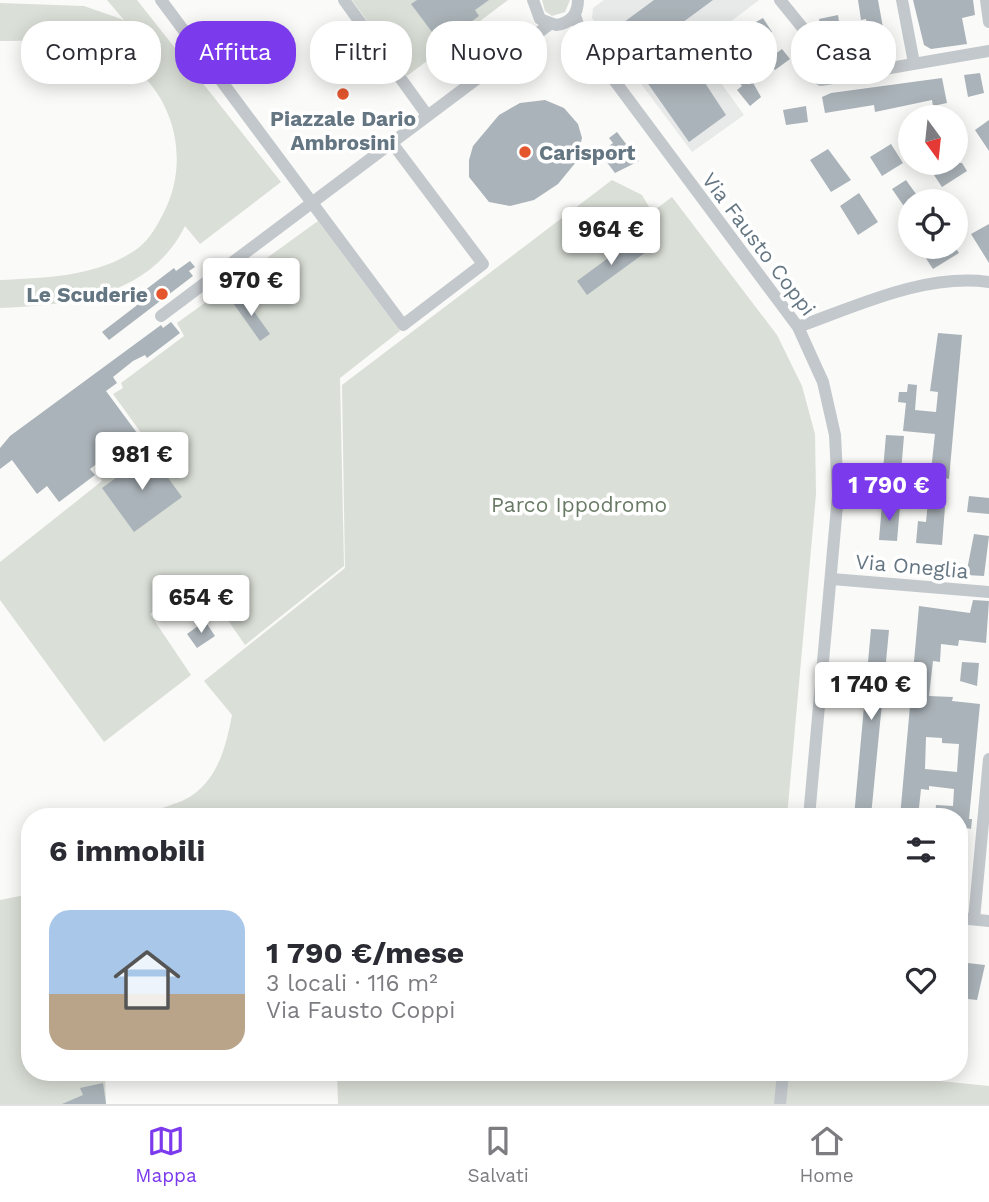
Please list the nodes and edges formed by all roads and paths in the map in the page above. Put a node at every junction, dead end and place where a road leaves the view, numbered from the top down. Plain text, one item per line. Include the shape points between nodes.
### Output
1 (161, 0) edge
2 (344, 0) edge
3 (533, 0) edge
4 (578, 0) edge
5 (780, 0) edge
6 (902, 0) edge
7 (986, 0) edge
8 (537, 15) junction
9 (575, 15) junction
10 (535, 21) edge
11 (577, 21) edge
12 (989, 22) edge
13 (556, 24) junction
14 (561, 26) edge
15 (547, 29) edge
16 (989, 51) edge
17 (914, 63) junction
18 (469, 84) edge
19 (617, 84) edge
20 (427, 115) junction
21 (392, 144) junction
22 (312, 203) junction
23 (989, 282) edge
24 (160, 316) dead end
25 (798, 327) junction
26 (832, 579) junction
27 (989, 592) edge
28 (989, 759) edge
29 (809, 808) edge
30 (968, 919) edge
31 (974, 919) junction
32 (989, 921) edge
33 (782, 1081) edge
34 (780, 1104) edge

1 - 22 street
2 - 20 street
3 - 8 street
4 - 9 street
5 - 17 street via 806,32 818,78
6 - 17 street
7 - 12 street
8 - 10 street
8 - 13 street
9 - 11 street, Via Fausto Coppi
9 - 13 street
13 - 14 street
13 - 15 street
16 - 17 street
18 - 20 street
19 - 25 street, Via Fausto Coppi
20 - 21 street
21 - 22 street
21 - 22 street via 483,264 403,325
22 - 24 street
23 - 25 street via 971,279 922,286
25 - 26 street, Via Fausto Coppi via 823,382 835,435 838,495
26 - 27 street, Via Oneglia
26 - 29 street, Via Fausto Coppi
28 - 31 street
30 - 31 street
31 - 32 street
33 - 34 street

